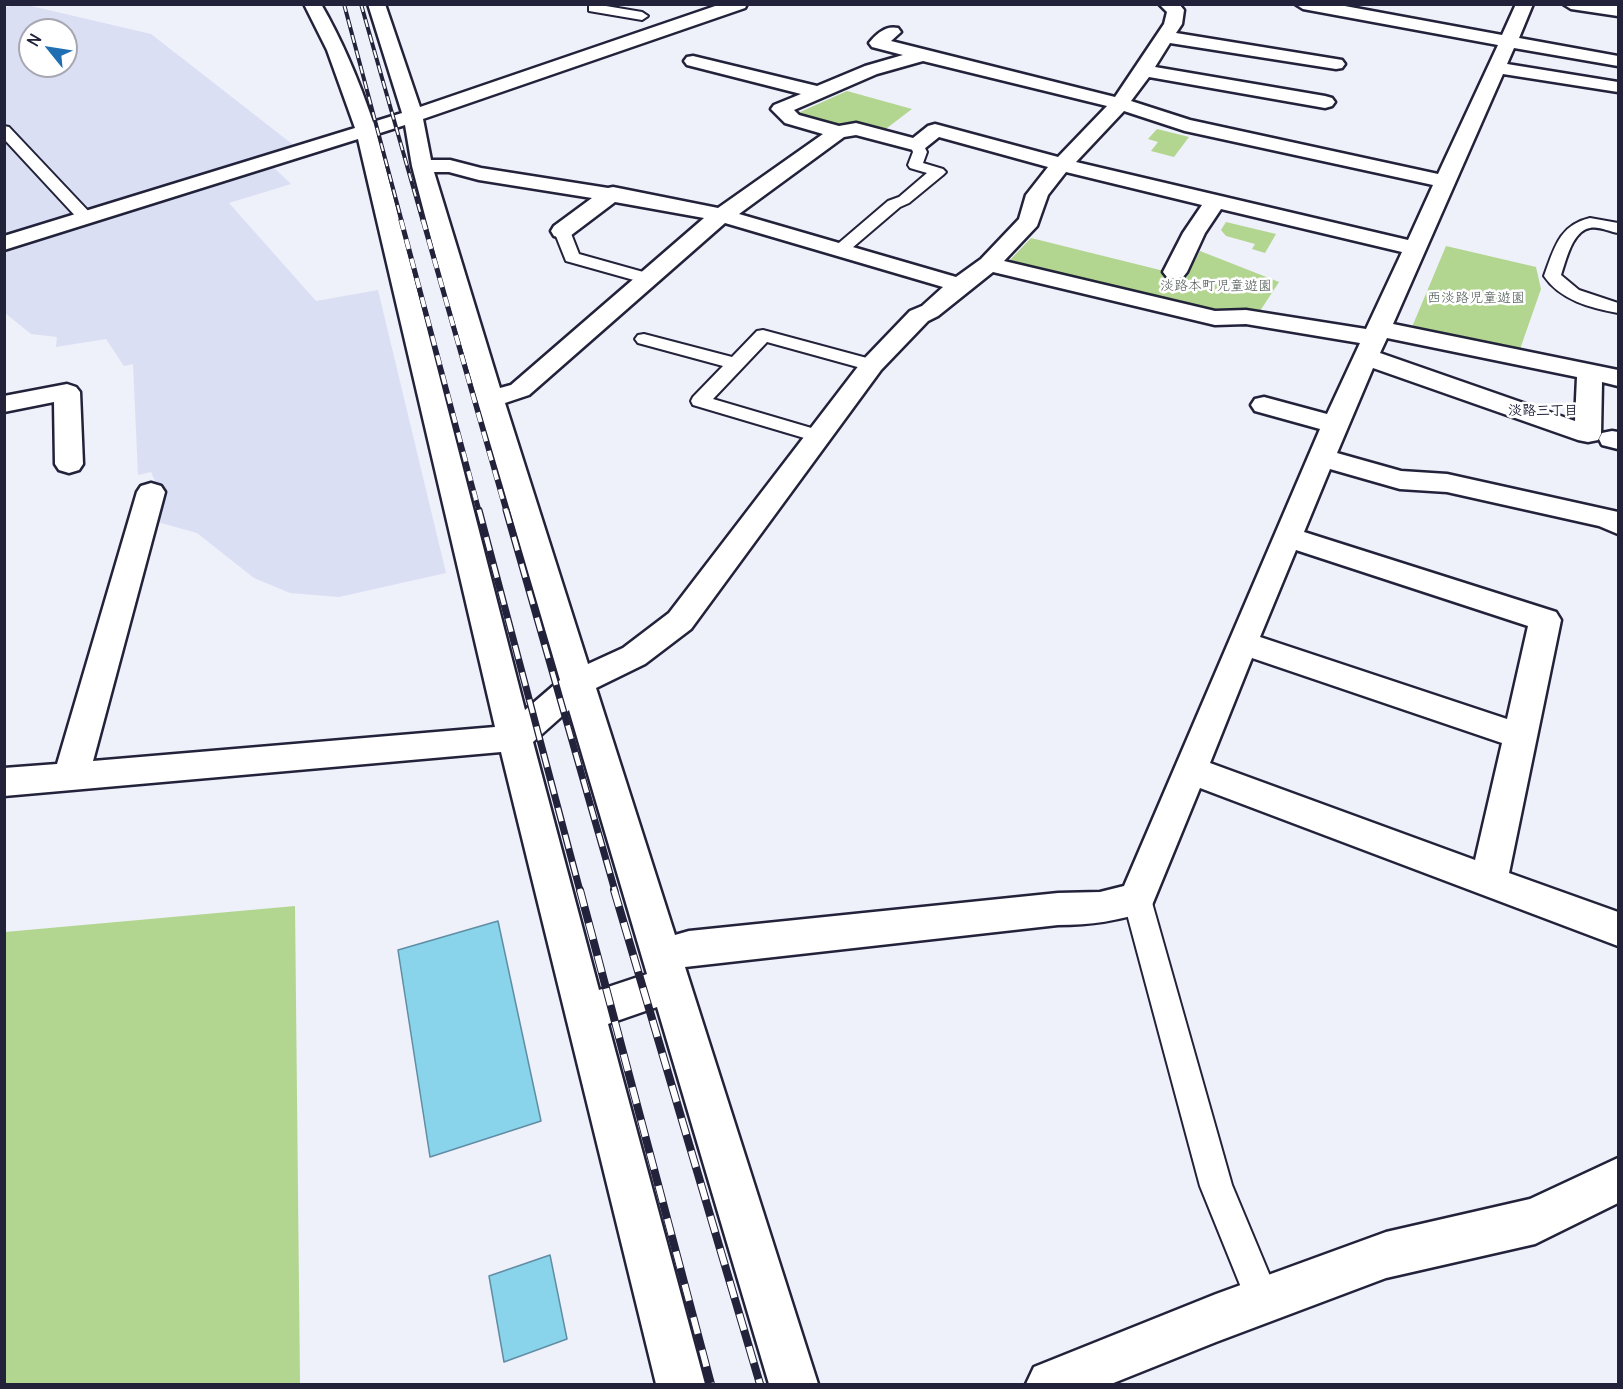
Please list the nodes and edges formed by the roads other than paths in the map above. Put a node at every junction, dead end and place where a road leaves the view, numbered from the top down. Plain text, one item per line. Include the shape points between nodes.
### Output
1 (312, 4) edge
2 (376, 4) edge
3 (739, 4) edge
4 (1167, 4) edge
5 (1302, 4) edge
6 (1525, 4) edge
7 (1571, 4) edge
8 (593, 8) dead end
9 (1618, 11) edge
10 (643, 14) joint
11 (892, 32) dead end
12 (1165, 37) junction
13 (642, 38) junction
14 (1509, 41) junction
15 (922, 55) junction
16 (693, 61) dead end
17 (1618, 61) edge
18 (1336, 64) dead end
19 (1498, 68) junction
20 (1144, 71) junction
21 (1618, 87) edge
22 (817, 92) junction
23 (1324, 102) dead end
24 (1120, 104) junction
25 (413, 116) junction
26 (4, 130) edge
27 (366, 131) junction
28 (838, 132) junction
29 (917, 145) junction
30 (1062, 164) junction
31 (422, 166) junction
32 (1446, 182) junction
33 (613, 193) junction
34 (1215, 202) junction
35 (723, 216) junction
36 (86, 218) junction
37 (1618, 228) edge
38 (562, 231) joint
39 (441, 233) junction
40 (394, 241) junction
41 (4, 243) edge
42 (1416, 248) junction
43 (839, 251) junction
44 (989, 264) junction
45 (1175, 273) dead end
46 (648, 279) junction
47 (960, 285) junction
48 (1618, 308) edge
49 (644, 339) dead end
50 (1374, 342) junction
51 (736, 364) junction
52 (872, 365) junction
53 (1590, 372) junction
54 (1618, 378) edge
55 (491, 399) junction
56 (4, 404) edge
57 (1264, 405) dead end
58 (1335, 424) junction
59 (818, 436) junction
60 (1322, 456) junction
61 (69, 464) dead end
62 (151, 492) dead end
63 (1618, 525) edge
64 (1287, 537) junction
65 (1242, 643) junction
66 (578, 683) junction
67 (1520, 736) junction
68 (515, 738) junction
69 (1190, 770) junction
70 (71, 777) junction
71 (4, 782) edge
72 (1489, 881) junction
73 (1137, 899) junction
74 (1618, 929) edge
75 (667, 970) junction
76 (586, 1013) junction
77 (1618, 1180) edge
78 (1263, 1300) junction
79 (680, 1384) edge
80 (793, 1384) edge
81 (1051, 1384) edge

1 - 27 street via 348,76
2 - 25 street
3 - 13 street
4 - 12 street via 1176,10
5 - 14 street
6 - 14 street
7 - 9 street
8 - 10 lane
10 - 13 street via 627,28
11 - 15 street via 878,43
12 - 18 street
12 - 20 street
13 - 25 street
14 - 17 street
14 - 19 street
15 - 22 street
15 - 24 street
16 - 22 street
19 - 21 street
19 - 32 street
20 - 23 street
20 - 24 street
22 - 28 street via 781,109 792,119
24 - 30 street
24 - 32 street via 1185,125
25 - 27 street
25 - 31 street
26 - 36 lane
27 - 36 street
27 - 40 street
28 - 29 street via 856,129
28 - 35 street
29 - 30 street via 935,130
29 - 43 lane via 920,152 915,165 938,172
30 - 34 street
30 - 44 street via 1037,195 1029,221
31 - 33 street via 450,166 484,175
31 - 39 street
32 - 42 street
33 - 35 street
33 - 38 street
34 - 42 street
34 - 45 street via 1194,233
35 - 43 street
35 - 46 street
36 - 41 street
37 - 48 lane via 1590,223 1580,226 1569,237 1552,276 1565,289 1583,298
38 - 46 lane via 572,258
39 - 40 street
39 - 55 street
40 - 68 street
42 - 50 street
43 - 47 street
44 - 47 street
44 - 50 street via 1215,318 1246,317
46 - 55 street via 520,390
47 - 52 street via 919,316
49 - 51 lane
50 - 53 street
50 - 53 street via 1588,434
50 - 58 street
51 - 52 lane via 763,335
51 - 59 lane via 700,401
52 - 59 street
53 - 54 street
55 - 66 street
56 - 61 street via 67,392
57 - 58 street
58 - 60 street
59 - 66 street via 680,621 634,657
60 - 63 street via 1400,480 1447,483 1608,519
60 - 64 street
62 - 70 street
64 - 65 street
64 - 67 street via 1545,620
65 - 67 street
65 - 69 street
66 - 68 street
66 - 75 street
67 - 72 street
68 - 70 street
68 - 76 street
69 - 72 street
69 - 73 street
70 - 71 street
72 - 74 street
73 - 75 street via 1100,908 1058,909 689,948
73 - 78 lane via 1216,1186
75 - 76 street
75 - 80 street
76 - 79 street
77 - 78 street via 1535,1221 1386,1255
78 - 81 street

